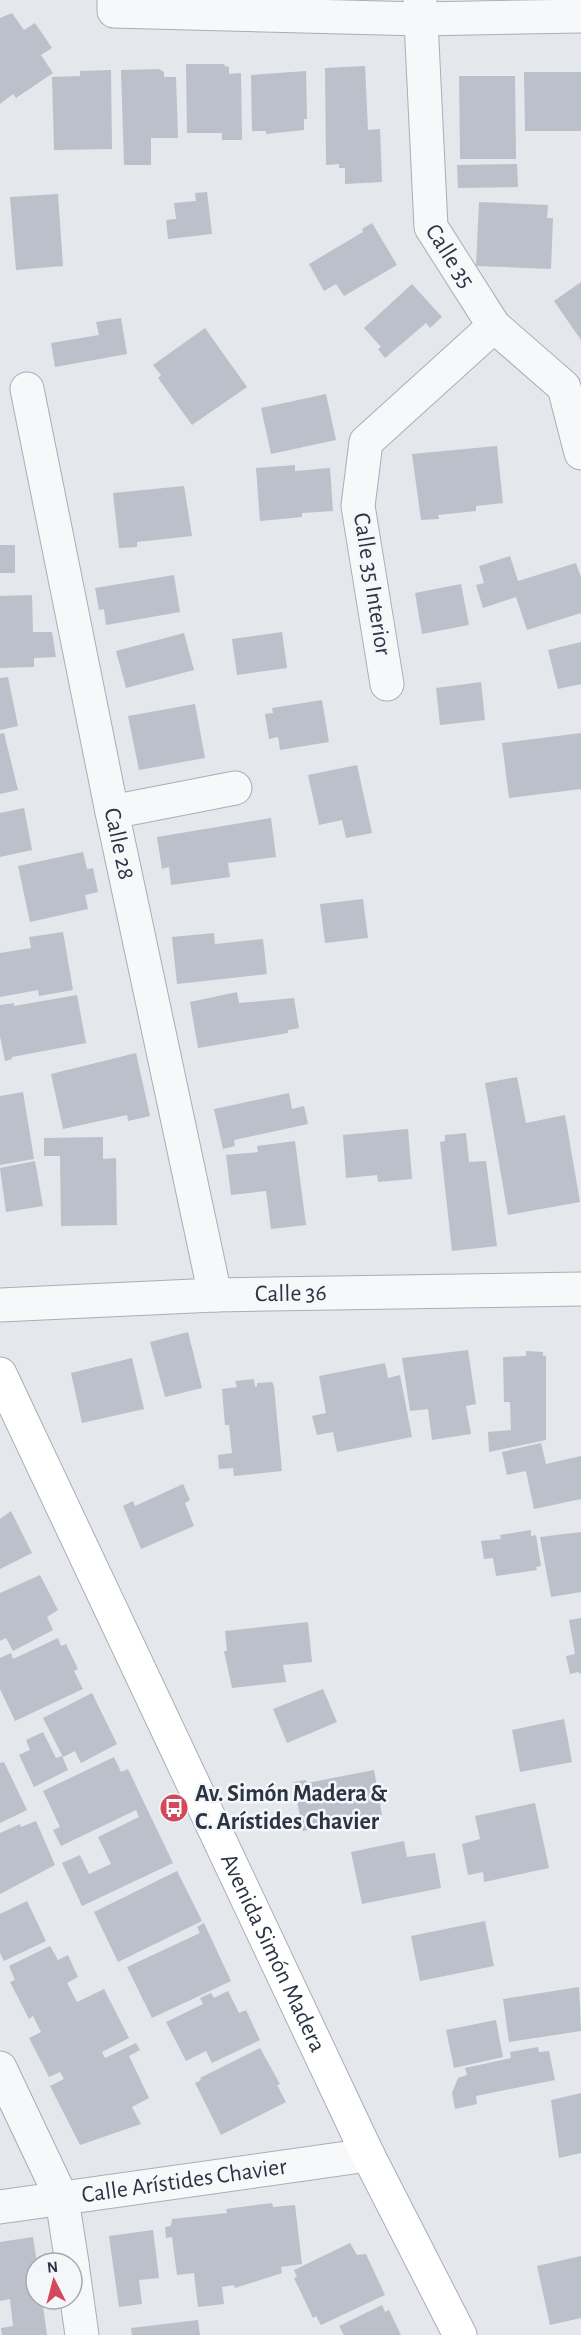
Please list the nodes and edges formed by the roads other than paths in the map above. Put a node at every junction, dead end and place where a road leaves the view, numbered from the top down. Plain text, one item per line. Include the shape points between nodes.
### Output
1 (114, 5) edge
2 (420, 10) edge
3 (581, 16) edge
4 (494, 326) junction
5 (27, 389) dead end
6 (581, 453) edge
7 (387, 684) dead end
8 (235, 788) dead end
9 (112, 812) junction
10 (581, 1289) edge
11 (215, 1295) junction
12 (0, 1305) edge
13 (0, 1374) edge
14 (0, 2068) edge
15 (368, 2155) junction
16 (62, 2199) junction
17 (0, 2207) edge
18 (70, 2251) edge
19 (79, 2311) edge
20 (82, 2335) edge
21 (460, 2335) edge

1 - 2 street
2 - 3 street
2 - 4 street, Calle 35 via 431,227
4 - 6 street, Calle 35 via 564,387
4 - 7 street, Calle 35 Interior via 366,442 358,506
5 - 9 street, Calle 28
8 - 9 street
9 - 11 street, Calle 28
10 - 11 street, Calle 36
11 - 12 street, Calle 36
13 - 15 street, Avenida Simón Madera
14 - 16 street
15 - 16 street, Calle Arístides Chavier
15 - 21 street, Avenida Simón Madera
16 - 17 street, Calle Arístides Chavier
16 - 18 street
19 - 20 street

